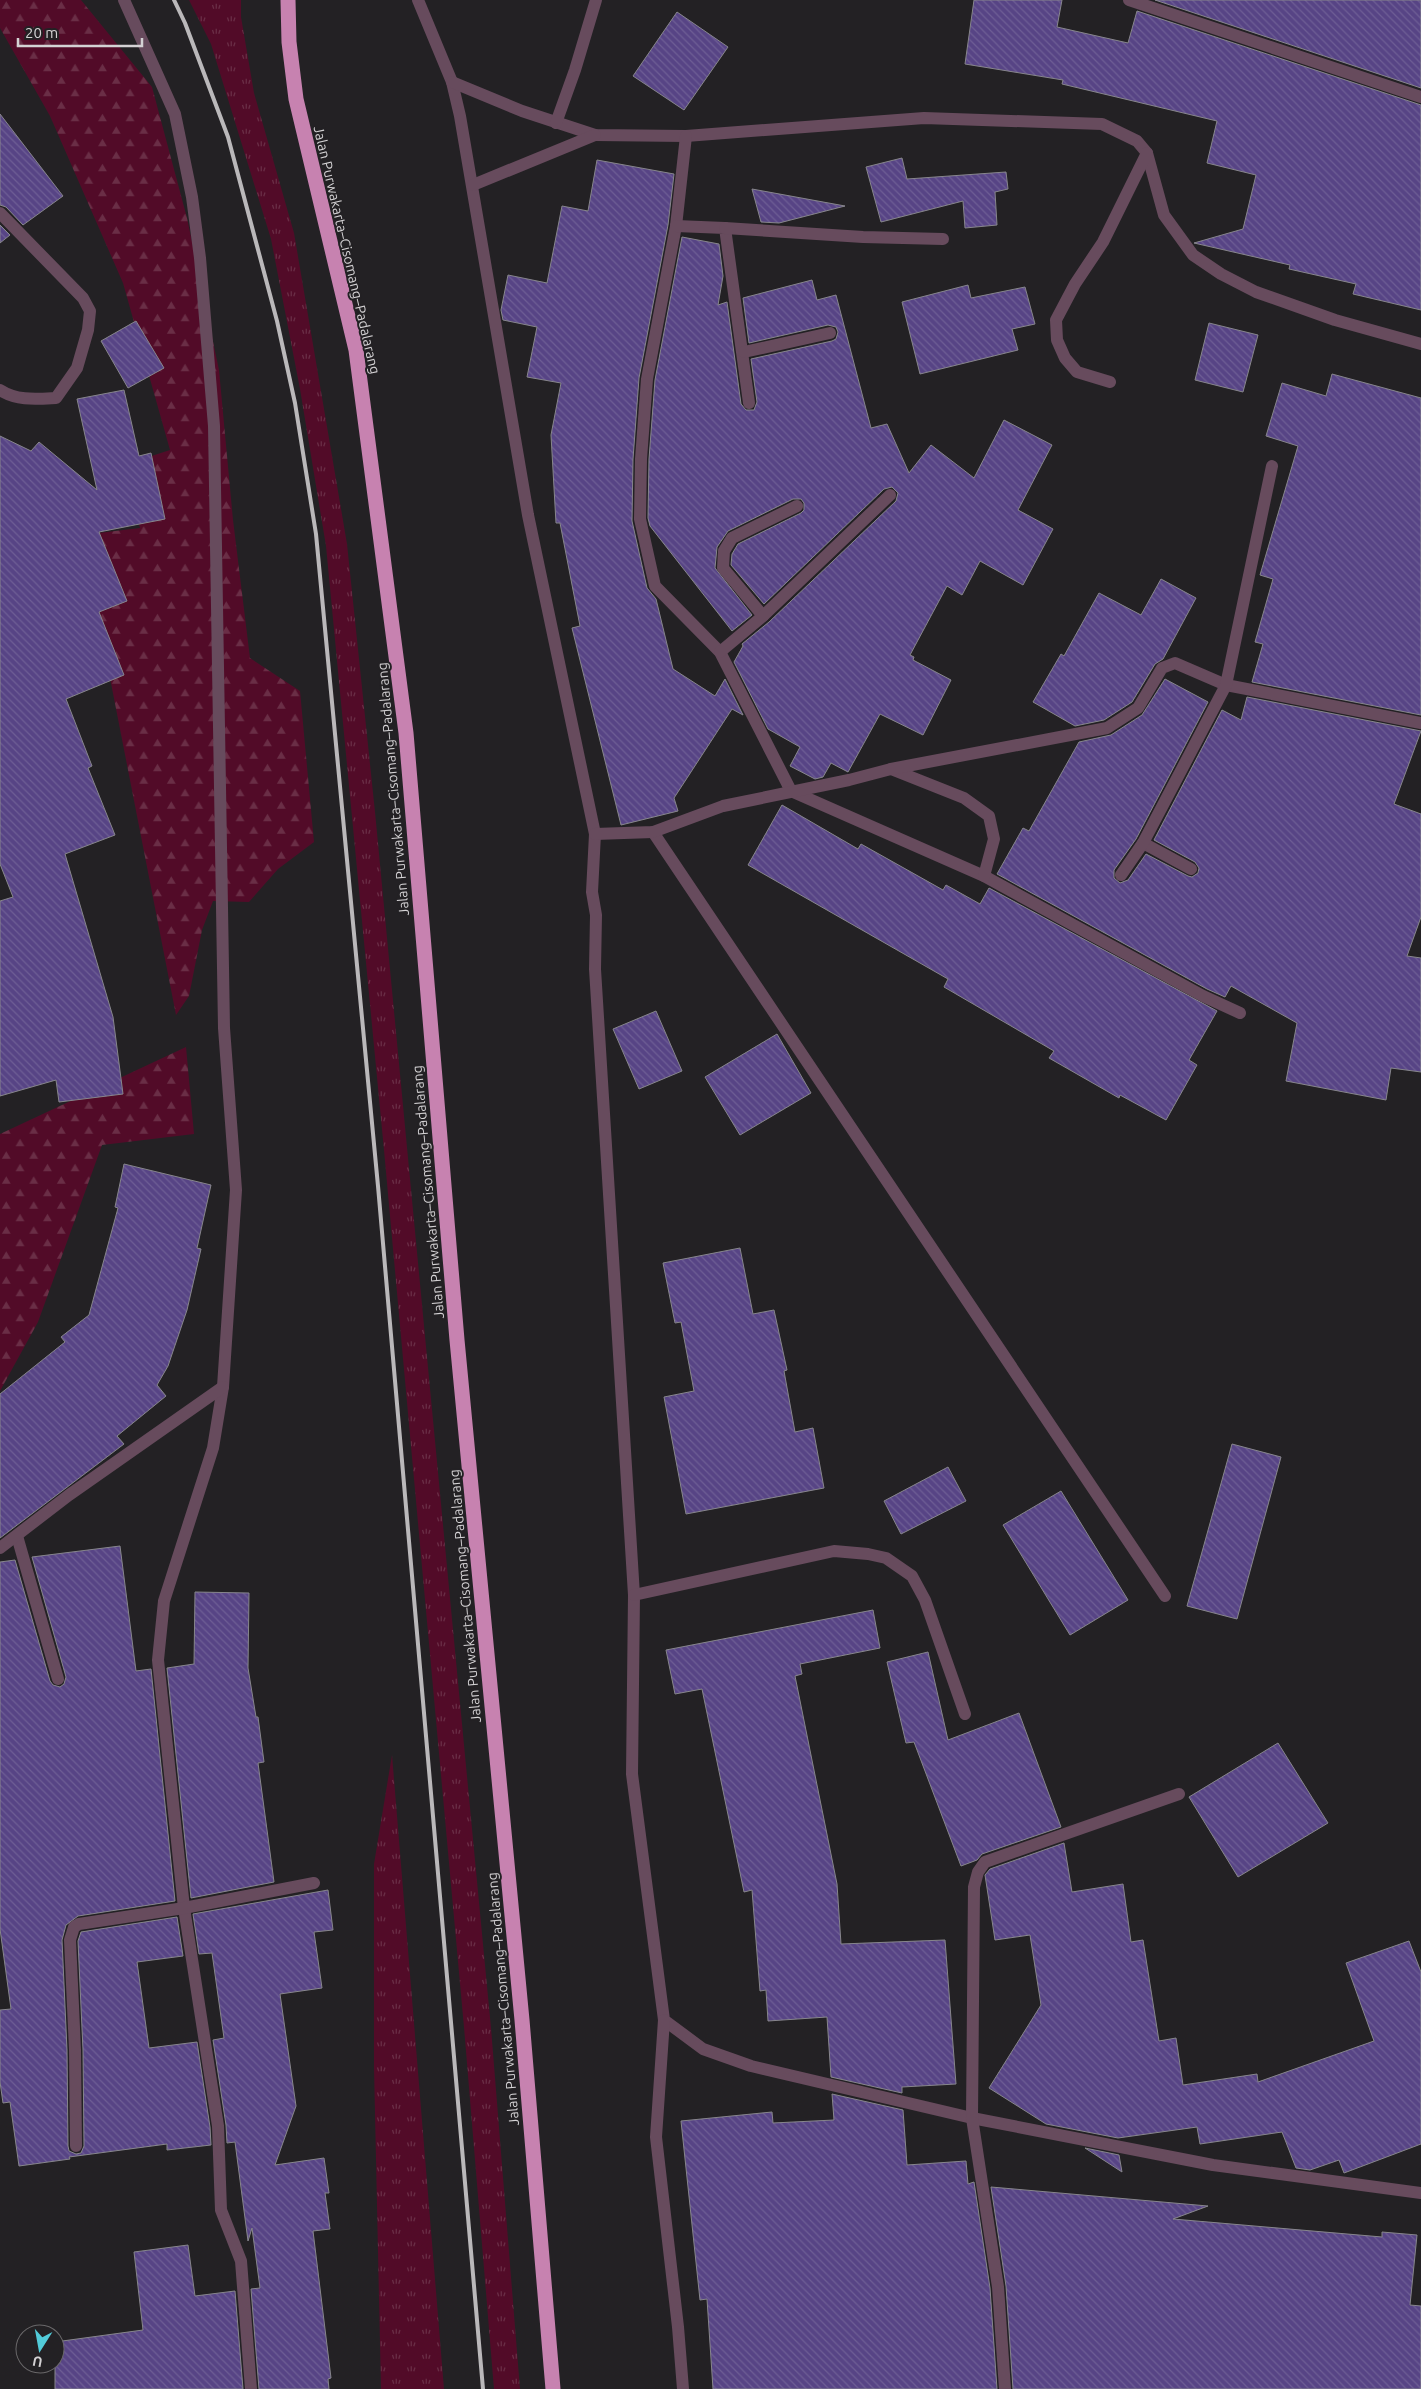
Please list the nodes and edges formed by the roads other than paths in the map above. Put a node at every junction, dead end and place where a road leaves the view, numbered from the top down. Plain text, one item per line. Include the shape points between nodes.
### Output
1 (124, 0) edge
2 (288, 0) edge
3 (418, 0) edge
4 (596, 0) edge
5 (1129, 0) edge
6 (452, 82) junction
7 (1421, 97) edge
8 (556, 122) junction
9 (595, 135) junction
10 (686, 136) junction
11 (1147, 153) junction
12 (473, 185) junction
13 (0, 213) edge
14 (676, 226) junction
15 (725, 228) junction
16 (943, 239) dead end
17 (830, 333) dead end
18 (1421, 344) edge
19 (744, 352) junction
20 (1110, 382) dead end
21 (0, 390) edge
22 (749, 403) dead end
23 (1272, 466) dead end
24 (890, 495) dead end
25 (797, 506) dead end
26 (763, 616) junction
27 (720, 652) junction
28 (1226, 685) junction
29 (1421, 723) edge
30 (891, 769) junction
31 (791, 791) junction
32 (653, 832) junction
33 (595, 834) junction
34 (1143, 843) junction
35 (1191, 869) dead end
36 (984, 876) junction
37 (1121, 876) dead end
38 (1240, 1013) dead end
39 (223, 1387) junction
40 (16, 1536) junction
41 (0, 1548) edge
42 (634, 1595) junction
43 (1165, 1596) dead end
44 (58, 1679) dead end
45 (965, 1714) dead end
46 (1180, 1794) dead end
47 (314, 1883) dead end
48 (184, 1908) junction
49 (664, 2020) junction
50 (972, 2118) junction
51 (76, 2146) dead end
52 (1421, 2193) edge
53 (251, 2389) edge
54 (553, 2389) edge
55 (683, 2389) edge
56 (1005, 2389) edge

1 - 39 street via 175,114 192,197 200,258 214,426 224,1028 236,1190
2 - 54 highway, Jalan Purwakarta–Cisomang–Padalarang via 296,99 356,350 406,733 458,1350 521,2010
3 - 6 street
4 - 8 street
5 - 7 street
6 - 8 street
6 - 12 street
8 - 9 street
9 - 10 street
9 - 12 street
10 - 11 street via 924,118 1092,123 1102,124 1137,141
10 - 14 street
11 - 18 street via 1164,216 1193,255 1256,292 1335,320
11 - 20 street via 1103,242 1056,320 1057,340 1065,358 1077,372
12 - 33 street via 528,515
13 - 21 street via 83,298 90,312 77,368 56,398 30,400
14 - 15 street
14 - 27 street via 647,379 640,518 655,586
15 - 16 street
15 - 19 street
17 - 19 street
19 - 22 street
23 - 28 street
24 - 26 street
25 - 26 street via 732,538 724,551 723,568
26 - 27 street
27 - 31 street
28 - 29 street
28 - 30 street via 1174,663 1169,664 1162,668 1138,708 1107,728
28 - 34 street
30 - 31 street
30 - 36 street via 964,798 989,816 994,839
31 - 32 street via 723,806
31 - 36 street
32 - 33 street
32 - 43 street
33 - 42 street via 592,892 596,916 595,969
34 - 35 street
34 - 37 street
36 - 38 street
39 - 40 street
39 - 48 street via 213,1448 164,1601 158,1660
40 - 41 street
40 - 44 street
42 - 45 street via 834,1552 886,1558 912,1576 924,1600
42 - 49 street via 632,1774
46 - 50 street via 985,1862 978,1872 974,1887
47 - 48 street
48 - 51 street via 79,1924 72,1932
48 - 53 street via 218,2126 221,2210 241,2261
49 - 50 street via 703,2048 751,2066
49 - 55 street via 656,2137
50 - 52 street via 1213,2165
50 - 56 street via 998,2287

